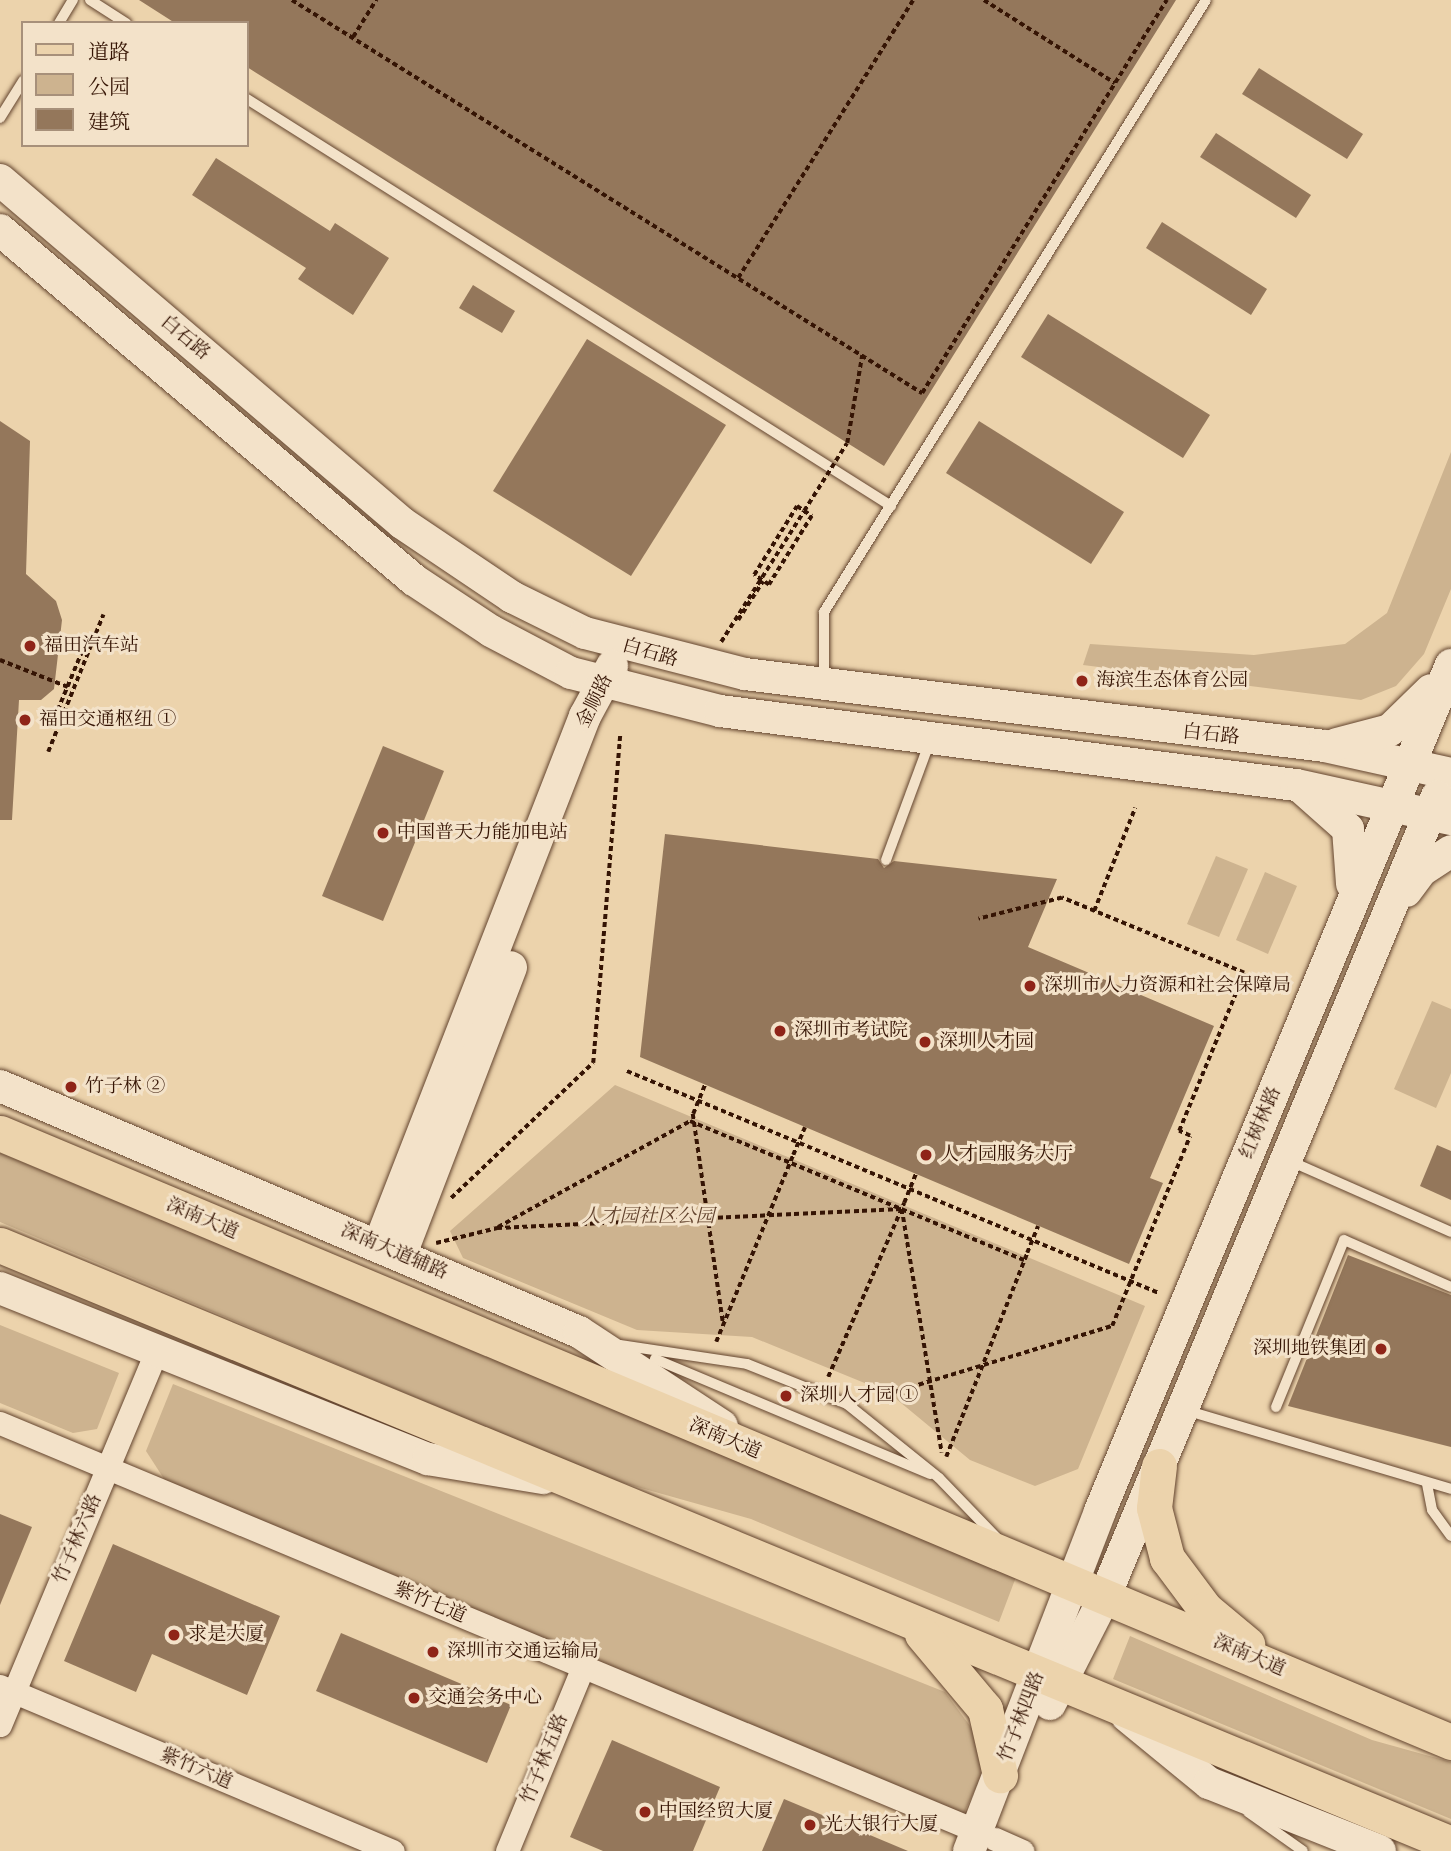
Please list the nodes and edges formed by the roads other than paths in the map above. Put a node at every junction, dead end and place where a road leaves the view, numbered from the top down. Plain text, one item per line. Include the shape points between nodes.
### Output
1 (74, 0) edge
2 (90, 0) edge
3 (1206, 0) edge
4 (60, 21) edge
5 (123, 21) edge
6 (21, 84) edge
7 (248, 100) edge
8 (0, 118) edge
9 (0, 180) edge
10 (0, 230) edge
11 (891, 506) junction
12 (626, 646) junction
13 (1451, 658) edge
14 (1451, 665) edge
15 (824, 685) junction
16 (609, 686) junction
17 (930, 741) junction
18 (1325, 746) junction
19 (1409, 763) junction
20 (1450, 770) edge
21 (1296, 785) junction
22 (1392, 804) junction
23 (1441, 816) edge
24 (1451, 851) edge
25 (886, 860) dead end
26 (1347, 915) junction
27 (1388, 918) junction
28 (487, 1000) junction
29 (0, 1086) edge
30 (0, 1133) edge
31 (1287, 1160) junction
32 (1451, 1232) edge
33 (0, 1245) edge
34 (390, 1250) junction
35 (1451, 1287) edge
36 (0, 1288) edge
37 (0, 1298) edge
38 (37, 1304) junction
39 (579, 1332) junction
40 (627, 1347) junction
41 (156, 1352) junction
42 (1276, 1407) dead end
43 (1183, 1409) junction
44 (0, 1423) edge
45 (767, 1457) junction
46 (1159, 1466) junction
47 (107, 1468) junction
48 (939, 1478) junction
49 (572, 1482) junction
50 (1427, 1485) junction
51 (1451, 1489) edge
52 (1451, 1536) edge
53 (1015, 1558) junction
54 (1073, 1583) junction
55 (1105, 1596) junction
56 (909, 1622) junction
57 (583, 1667) junction
58 (1049, 1679) junction
59 (1319, 1686) junction
60 (7, 1689) edge
61 (1113, 1704) junction
62 (0, 1725) edge
63 (1451, 1742) edge
64 (999, 1775) junction
65 (1209, 1783) junction
66 (1451, 1844) edge
67 (990, 1845) edge
68 (393, 1851) edge
69 (507, 1851) edge
70 (1303, 1851) edge
71 (1380, 1851) edge

1 - 4 lane
2 - 5 lane
3 - 11 lane
6 - 8 lane
7 - 11 lane
9 - 12 main road, 白石路 via 402,523 512,597
10 - 16 main road, 白石路 via 414,580 529,653
11 - 15 lane via 824,612
12 - 15 main road, 白石路 via 705,667
12 - 16 main road, 金顺路
13 - 18 main road via 1406,719 1372,737
14 - 19 main road, 红树林路
15 - 18 main road, 白石路
16 - 17 main road, 白石路 via 720,711
16 - 28 main road, 金顺路
16 - 28 main road, 金顺路 via 560,796
17 - 21 main road, 白石路
17 - 25 lane
18 - 19 main road, 白石路
19 - 20 main road, 白石路
19 - 22 main road, 红树林路
20 - 23 main road, 红树林路
21 - 22 main road, 白石路
21 - 26 main road via 1348,829 1354,861
22 - 23 main road, 白石路
22 - 26 main road, 红树林路
23 - 27 main road, 红树林路
24 - 27 main road via 1422,870
26 - 54 main road, 红树林路
27 - 31 main road, 红树林路
28 - 34 main road, 金顺路
29 - 34 main road, 深南大道辅路
30 - 45 main road, 深南大道
31 - 32 lane
31 - 43 main road, 红树林路
33 - 49 main road
34 - 39 main road, 深南大道辅路
35 - 42 lane via 1344,1240
36 - 38 main road
37 - 38 lane
38 - 41 main road
39 - 40 lane
39 - 45 main road, 深南大道辅路
40 - 48 lane
40 - 48 lane via 747,1364 819,1392 875,1423
41 - 47 street, 竹子林六路
41 - 49 main road via 428,1459
43 - 46 main road, 红树林路
43 - 50 lane
44 - 47 street, 紫竹七道
45 - 53 main road, 深南大道
46 - 55 main road, 红树林路
46 - 59 main road via 1158,1533 1182,1583 1236,1636
47 - 57 street, 紫竹七道
47 - 60 street, 竹子林六路
48 - 53 lane
49 - 56 main road
50 - 51 lane
50 - 52 lane via 1432,1510
53 - 54 main road, 深南大道
54 - 55 main road, 深南大道
54 - 58 main road, 竹子林四路
55 - 58 main road, 竹子林四路
55 - 59 main road, 深南大道
56 - 58 main road
56 - 64 main road via 957,1669 985,1709
57 - 67 street, 紫竹七道
57 - 69 street, 竹子林五路
58 - 61 main road
58 - 64 main road, 竹子林四路
58 - 67 main road, 竹子林四路
59 - 63 main road, 深南大道
60 - 62 street, 竹子林六路
60 - 68 street, 紫竹六道
61 - 65 main road
61 - 66 main road
64 - 67 main road, 竹子林四路
65 - 70 lane
65 - 71 main road

